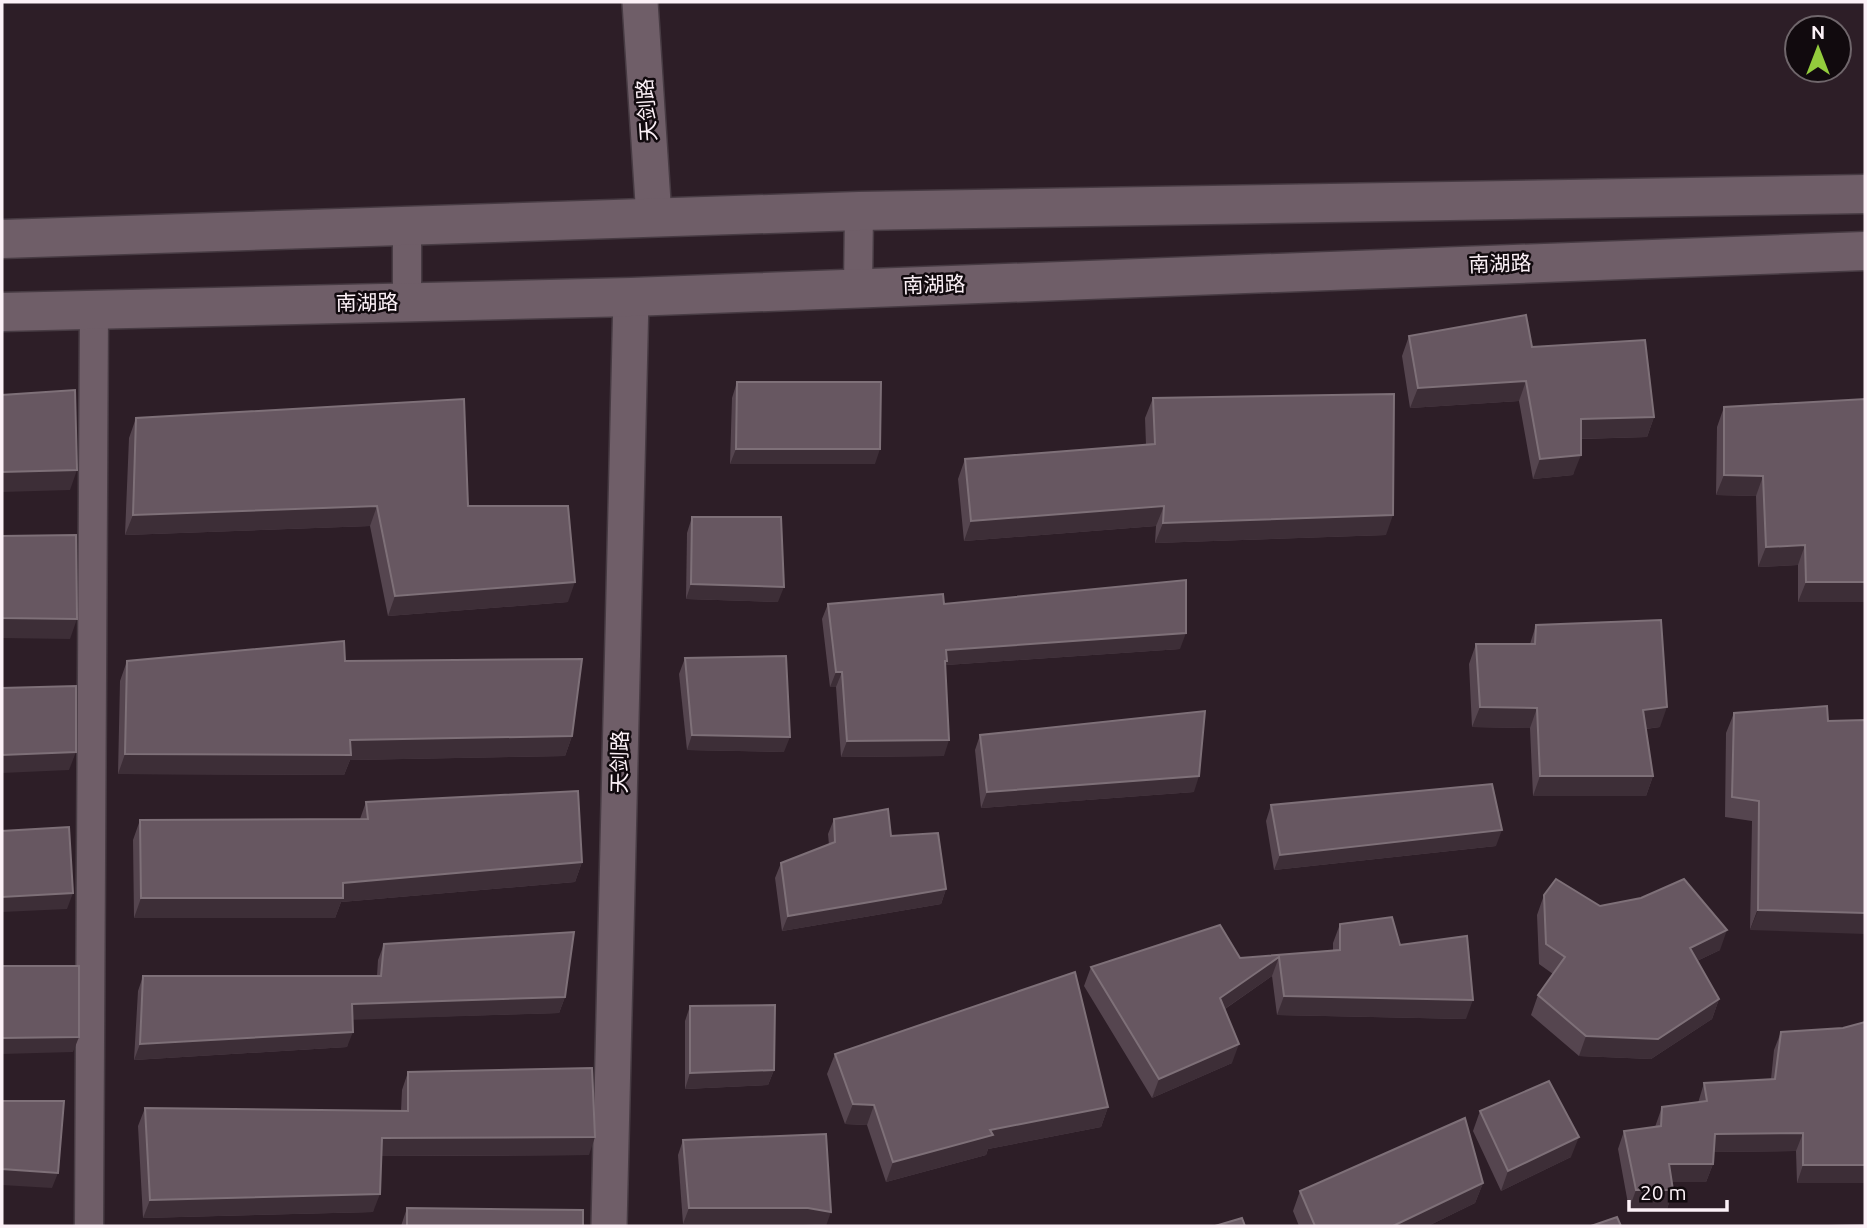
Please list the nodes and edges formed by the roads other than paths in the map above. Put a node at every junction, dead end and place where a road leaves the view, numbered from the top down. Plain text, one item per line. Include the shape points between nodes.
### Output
1 (640, 2) edge
2 (1865, 194) edge
3 (859, 211) junction
4 (654, 218) junction
5 (407, 226) junction
6 (2, 239) edge
7 (1865, 251) edge
8 (858, 288) junction
9 (631, 297) junction
10 (407, 302) junction
11 (94, 309) junction
12 (2, 312) edge
13 (89, 1226) edge
14 (609, 1226) edge

1 - 4 street, 天剑路
2 - 3 main road
3 - 4 main road
3 - 8 street
4 - 5 main road
5 - 6 main road
5 - 10 street
7 - 8 main road, 南湖路
8 - 9 main road, 南湖路
9 - 10 main road, 南湖路
9 - 14 street, 天剑路
10 - 11 main road, 南湖路
11 - 12 main road, 南湖路
11 - 13 street

